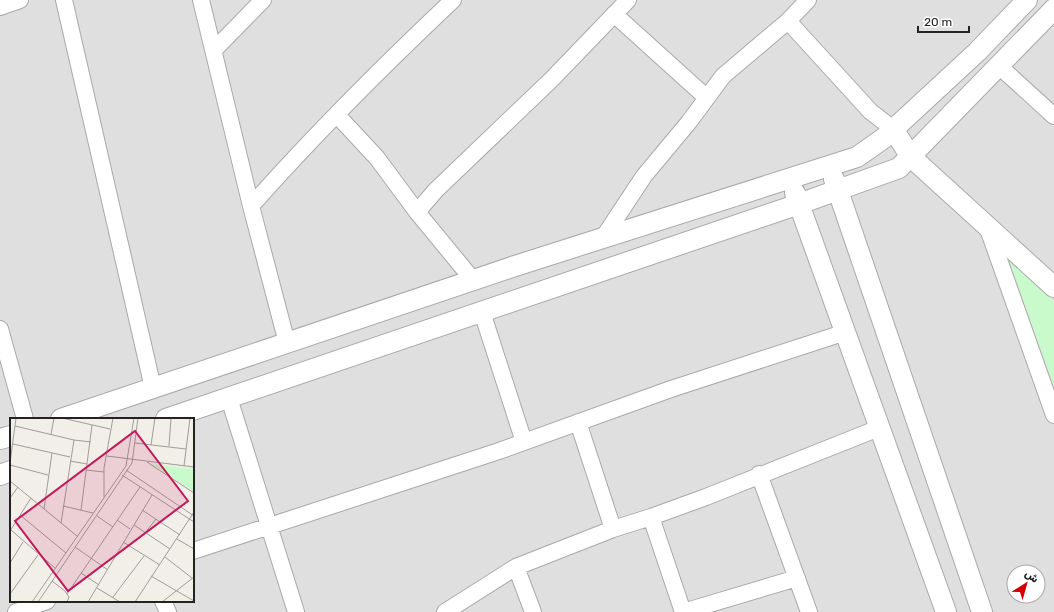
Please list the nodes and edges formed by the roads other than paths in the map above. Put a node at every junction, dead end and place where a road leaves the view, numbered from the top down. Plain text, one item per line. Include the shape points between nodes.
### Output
1 (20, 0) edge
2 (64, 0) edge
3 (201, 0) edge
4 (263, 0) edge
5 (454, 0) edge
6 (628, 0) edge
7 (808, 0) edge
8 (1027, 0) edge
9 (0, 8) edge
10 (1054, 9) edge
11 (614, 14) junction
12 (788, 21) junction
13 (214, 50) junction
14 (999, 66) junction
15 (707, 98) junction
16 (337, 114) junction
17 (1054, 116) edge
18 (893, 129) junction
19 (911, 156) junction
20 (829, 166) junction
21 (790, 180) junction
22 (837, 191) junction
23 (799, 204) junction
24 (251, 206) junction
25 (417, 212) junction
26 (986, 225) junction
27 (603, 238) junction
28 (473, 280) junction
29 (1054, 287) edge
30 (482, 312) junction
31 (0, 328) edge
32 (846, 332) junction
33 (287, 343) junction
34 (153, 388) junction
35 (229, 398) junction
36 (1054, 415) edge
37 (25, 418) edge
38 (64, 418) edge
39 (169, 418) edge
40 (578, 422) junction
41 (879, 428) junction
42 (10, 436) edge
43 (0, 439) edge
44 (524, 442) junction
45 (10, 471) edge
46 (759, 474) junction
47 (0, 475) edge
48 (651, 517) junction
49 (270, 525) junction
50 (613, 529) junction
51 (194, 551) edge
52 (516, 567) junction
53 (797, 578) junction
54 (44, 602) edge
55 (163, 602) edge
56 (16, 612) edge
57 (168, 612) edge
58 (296, 612) edge
59 (445, 612) edge
60 (533, 612) edge
61 (683, 612) edge
62 (809, 612) edge
63 (946, 612) edge
64 (982, 612) edge

1 - 9 street
2 - 34 street
3 - 13 street
4 - 13 street
5 - 16 street
6 - 11 street
7 - 12 street
8 - 18 street via 977,52
10 - 14 street
11 - 15 street
11 - 25 street via 552,79 436,190
12 - 15 street via 723,76
12 - 18 street via 870,111
13 - 24 street
14 - 17 street
14 - 19 street
15 - 27 street via 644,176
16 - 24 street
16 - 25 street via 377,158
18 - 19 street
18 - 20 street via 876,145 857,157
19 - 22 street via 899,168
19 - 26 street
20 - 21 street
20 - 22 street
21 - 23 street
21 - 27 street
22 - 23 street
22 - 64 street
23 - 30 street
23 - 32 street
24 - 33 street
25 - 28 street
26 - 29 street
26 - 36 street
27 - 28 street
28 - 33 street
30 - 35 street
30 - 44 street
31 - 37 street
32 - 40 street
32 - 41 street
33 - 34 street
34 - 38 street
35 - 39 street
35 - 49 street
40 - 44 street
40 - 50 street
41 - 46 street
41 - 63 street
42 - 43 street
44 - 49 street
45 - 47 street
46 - 48 street
46 - 53 street
48 - 50 street
48 - 61 street
49 - 51 street
49 - 58 street
50 - 52 street
52 - 59 street
52 - 60 street
53 - 61 street
53 - 62 street
54 - 56 street
55 - 57 street

